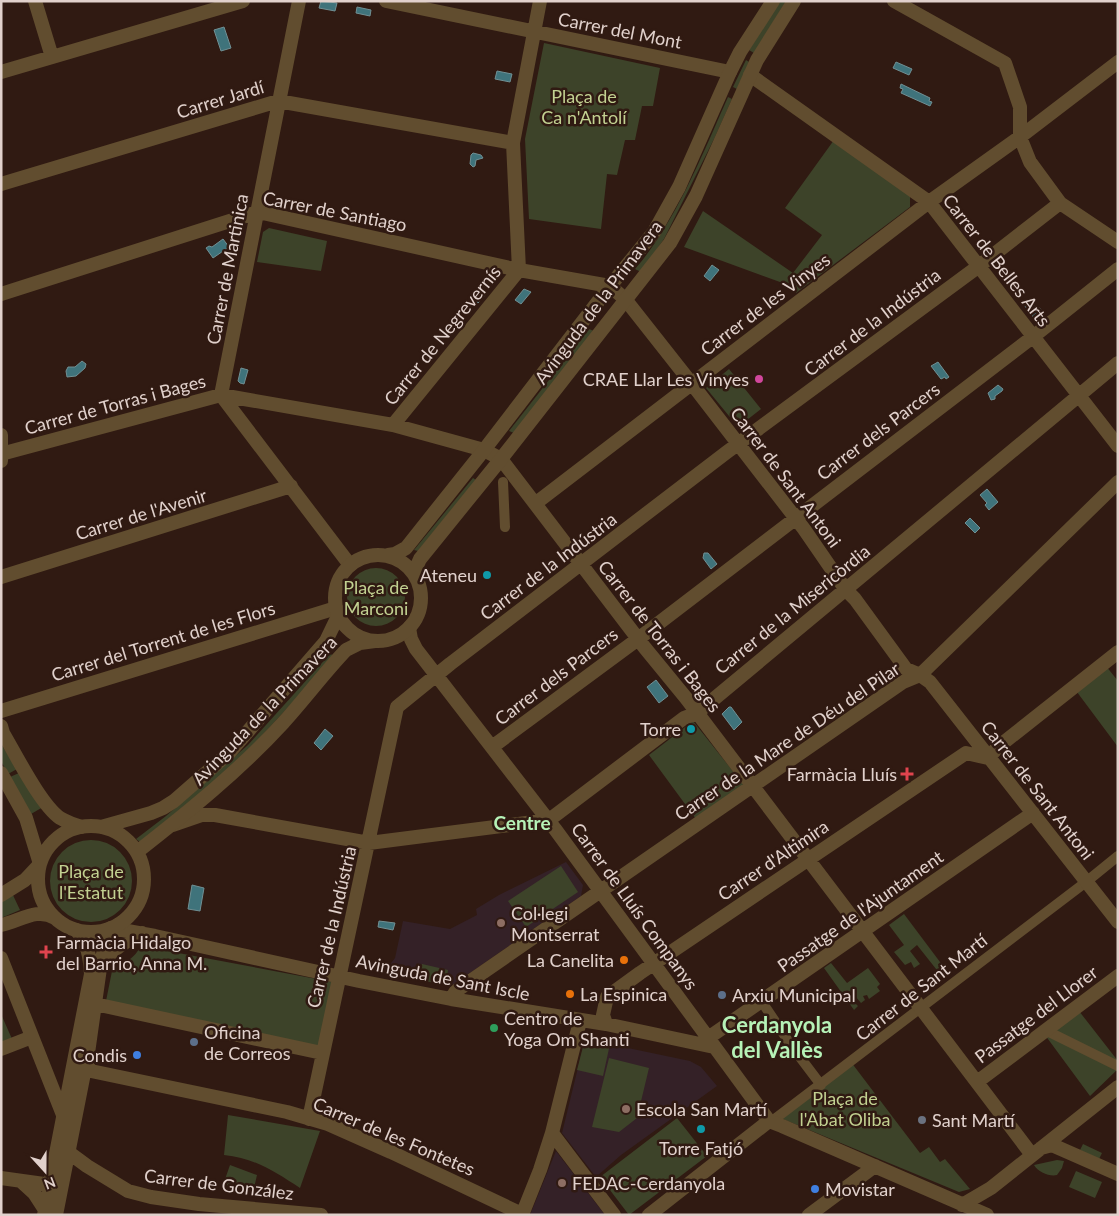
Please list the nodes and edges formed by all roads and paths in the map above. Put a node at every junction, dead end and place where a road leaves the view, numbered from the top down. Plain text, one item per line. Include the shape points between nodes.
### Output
1 (35, 1) edge
2 (244, 1) edge
3 (299, 1) edge
4 (386, 1) edge
5 (540, 1) edge
6 (772, 1) edge
7 (794, 1) edge
8 (894, 1) edge
9 (535, 32) junction
10 (52, 57) junction
11 (1118, 62) edge
12 (1, 72) edge
13 (730, 72) junction
14 (750, 75) junction
15 (278, 101) junction
16 (1020, 137) junction
17 (513, 142) junction
18 (1, 184) edge
19 (929, 202) junction
20 (1060, 202) junction
21 (258, 212) junction
22 (1118, 242) edge
23 (979, 266) junction
24 (1118, 269) edge
25 (520, 270) junction
26 (610, 286) junction
27 (1, 294) edge
28 (625, 299) junction
29 (1034, 336) junction
30 (1118, 363) edge
31 (692, 384) junction
32 (221, 394) junction
33 (1079, 394) junction
34 (393, 425) junction
35 (1, 434) edge
36 (738, 445) junction
37 (1118, 446) edge
38 (484, 450) junction
39 (2, 454) edge
40 (501, 459) junction
41 (1, 461) edge
42 (503, 482) dead end
43 (1118, 482) edge
44 (292, 486) junction
45 (536, 502) junction
46 (795, 518) junction
47 (505, 527) dead end
48 (388, 555) junction
49 (350, 565) junction
50 (581, 565) junction
51 (1, 577) edge
52 (417, 578) junction
53 (846, 590) junction
54 (337, 611) junction
55 (409, 628) junction
56 (638, 639) junction
57 (375, 641) junction
58 (1118, 652) edge
59 (436, 675) junction
60 (920, 675) junction
61 (1, 711) edge
62 (697, 713) junction
63 (1, 726) edge
64 (492, 747) junction
65 (988, 758) junction
66 (1, 773) edge
67 (752, 786) junction
68 (1032, 813) junction
69 (548, 820) junction
70 (170, 826) junction
71 (82, 827) junction
72 (101, 827) junction
73 (369, 843) junction
74 (137, 852) junction
75 (1118, 856) edge
76 (807, 860) junction
77 (40, 864) junction
78 (1086, 882) junction
79 (600, 891) junction
80 (1, 895) edge
81 (56, 919) junction
82 (1118, 922) edge
83 (1, 925) edge
84 (111, 928) junction
85 (76, 930) junction
86 (863, 932) junction
87 (142, 933) junction
88 (1, 958) edge
89 (653, 963) junction
90 (100, 974) junction
91 (339, 976) junction
92 (1118, 976) edge
93 (451, 999) junction
94 (762, 1002) junction
95 (100, 1005) junction
96 (921, 1007) junction
97 (580, 1021) junction
98 (696, 1022) junction
99 (606, 1024) junction
100 (1045, 1030) junction
101 (32, 1037) junction
102 (681, 1040) junction
103 (711, 1042) junction
104 (1, 1049) edge
105 (322, 1053) junction
106 (1118, 1066) edge
107 (90, 1070) junction
108 (977, 1082) junction
109 (821, 1084) junction
110 (1118, 1087) edge
111 (63, 1118) junction
112 (309, 1119) junction
113 (776, 1122) junction
114 (552, 1133) junction
115 (1036, 1152) junction
116 (63, 1160) junction
117 (875, 1166) junction
118 (1118, 1174) edge
119 (1, 1178) edge
120 (29, 1186) junction
121 (49, 1188) junction
122 (983, 1194) junction
123 (958, 1204) junction
124 (49, 1214) edge
125 (522, 1214) edge
126 (984, 1214) edge
127 (321, 1215) edge
128 (614, 1215) edge
129 (649, 1215) edge
130 (809, 1215) edge

1 - 10 street
2 - 10 street
3 - 15 street, Carrer de Martinica
4 - 9 street, Carrer del Mont
5 - 9 street, Carrer de Negrevernís
6 - 13 street, Avinguda de la Primavera
7 - 14 street, Avinguda de la Primavera
8 - 16 street via 1005,63 1020,107
9 - 13 street, Carrer del Mont
9 - 17 street, Carrer de Negrevernís
10 - 12 street
11 - 16 street, Carrer de les Vinyes
13 - 26 street, Avinguda de la Primavera via 662,220
14 - 19 street, Carrer de Belles Arts
14 - 28 street, Avinguda de la Primavera via 678,229
15 - 17 street, Carrer Jardí
15 - 18 street, Carrer Jardí
15 - 21 street, Carrer de Martinica
16 - 19 street, Carrer de les Vinyes
16 - 20 street via 1030,162
17 - 25 street, Carrer de Negrevernís
19 - 23 street, Carrer de Belles Arts
19 - 31 street, Carrer de les Vinyes
20 - 22 street
20 - 23 street, Carrer de la Indústria
21 - 25 street, Carrer de Santiago
21 - 27 street, Carrer de Santiago
21 - 32 street, Carrer de Martinica
23 - 29 street, Carrer de Belles Arts
23 - 36 street, Carrer de la Indústria
24 - 29 street, Carrer dels Parcers
25 - 26 street, Carrer de Santiago
25 - 34 street, Carrer de Negrevernís
26 - 28 street, Carrer de Sant Antoni
26 - 38 street, Avinguda de la Primavera
28 - 31 street, Carrer de Sant Antoni
28 - 40 street, Avinguda de la Primavera
29 - 33 street, Carrer de Belles Arts
29 - 46 street, Carrer dels Parcers
30 - 33 street, Carrer de la Misericòrdia
31 - 36 street, Carrer de Sant Antoni
31 - 45 street, Carrer de les Vinyes
32 - 34 street, Carrer de Torras i Bages
32 - 39 street, Carrer de Torras i Bages
32 - 44 street
33 - 37 street, Carrer de Belles Arts
33 - 53 street, Carrer de la Misericòrdia
34 - 38 street, Carrer de Torras i Bages
35 - 39 street
36 - 46 street, Carrer de Sant Antoni
36 - 50 street, Carrer de la Indústria
38 - 40 street, Carrer de Torras i Bages
38 - 48 street, Avinguda de la Primavera via 406,548
39 - 41 street
40 - 45 street, Carrer de Torras i Bages
40 - 52 street, Avinguda de la Primavera via 420,560 416,568
42 - 47 street
43 - 60 street, Carrer de la Mare de Déu del Pilar
44 - 49 street
44 - 51 street, Carrer de l'Avenir
45 - 50 street, Carrer de Torras i Bages
46 - 53 street, Carrer de Sant Antoni
46 - 56 street, Carrer dels Parcers
48 - 49 street via 374,554
48 - 52 street via 400,560
49 - 54 street via 337,584
50 - 56 street, Carrer de Torras i Bages
50 - 59 street, Carrer de la Indústria
52 - 55 street via 421,605
53 - 60 street, Carrer de Sant Antoni via 906,669
53 - 62 street, Carrer de la Misericòrdia
54 - 57 street via 350,631
54 - 61 street, Carrer del Torrent de les Flors
54 - 72 street, Avinguda de la Primavera via 326,641 223,758 163,808
55 - 57 street via 399,636
55 - 59 street, Carrer de Lluís Companys via 416,649
56 - 62 street, Carrer de Torras i Bages
56 - 64 street, Carrer dels Parcers
57 - 70 street, Avinguda de la Primavera via 360,643 346,650 283,723 242,764
58 - 65 street
59 - 64 street, Carrer de Lluís Companys
59 - 73 street, Carrer de la Indústria via 397,707
60 - 65 street, Carrer de Sant Antoni via 930,682
60 - 67 street, Carrer de la Mare de Déu del Pilar via 903,682
62 - 67 street, Carrer de Torras i Bages
62 - 69 street, Carrer de la Misericòrdia via 684,718
63 - 71 street via 50,808 59,817
64 - 69 street, Carrer de Lluís Companys
65 - 68 street, Carrer de Sant Antoni
65 - 76 street, Carrer d'Altimira via 966,753
66 - 77 street via 26,818
67 - 76 street, Carrer de Torras i Bages
67 - 79 street, Carrer de la Mare de Déu del Pilar
68 - 78 street, Carrer de Sant Antoni
68 - 86 street, Passatge de l'Ajuntament
69 - 73 street, Carrer de la Misericòrdia
69 - 79 street, Carrer de Lluís Companys
70 - 73 street, Carrer de la Misericòrdia via 202,815 215,815
70 - 74 street, Avinguda de la Primavera
71 - 72 street
71 - 77 street via 56,840
72 - 74 street via 121,836
73 - 91 street, Carrer de la Indústria
74 - 84 street via 143,869 144,888 138,905 126,919
75 - 78 street, Carrer de Sant Martí
76 - 86 street, Carrer de Torras i Bages
76 - 89 street, Carrer d'Altimira
77 - 80 street via 25,880
77 - 81 street via 40,894
78 - 82 street, Carrer de Sant Antoni
78 - 96 street, Carrer de Sant Martí
79 - 89 street, Carrer de Lluís Companys
79 - 93 street, Carrer de la Mare de Déu del Pilar via 456,991
81 - 83 street via 38,913
81 - 85 street
84 - 85 street via 93,932
84 - 87 street, Avinguda de Sant Iscle
84 - 90 street
85 - 111 street via 81,934 90,956 91,974
86 - 94 street, Passatge de l'Ajuntament
86 - 96 street, Carrer de Torras i Bages
87 - 90 street via 113,952 104,962
87 - 91 street, Avinguda de Sant Iscle
88 - 101 street
89 - 98 street, Carrer de Lluís Companys
89 - 99 street, Carrer d'Altimira via 607,997 603,1014
90 - 95 street
91 - 93 street, Avinguda de Sant Iscle
91 - 105 street, Carrer de la Indústria
92 - 100 street, Passatge del Llorer
93 - 97 street, Avinguda de Sant Iscle
94 - 103 street, Passatge de l'Ajuntament
94 - 109 street
95 - 105 street
95 - 107 street
96 - 108 street, Carrer de Torras i Bages
96 - 109 street, Carrer de Sant Martí
97 - 99 street, Avinguda de Sant Iscle
97 - 114 street
98 - 102 street via 692,1035
98 - 103 street, Carrer de Lluís Companys
99 - 102 street, Avinguda de Sant Iscle
100 - 106 street
100 - 108 street, Passatge del Llorer
101 - 104 street
101 - 111 street
102 - 103 street, Avinguda de Sant Iscle
103 - 113 street, Carrer de Lluís Companys via 760,1109
105 - 112 street, Carrer de la Indústria
107 - 111 street via 75,1087
107 - 112 street, Carrer de les Fontetes
107 - 116 street
108 - 115 street, Carrer de Torras i Bages
109 - 113 street, Carrer de Sant Martí
110 - 115 street
111 - 116 street
111 - 116 street via 67,1132
112 - 125 street, Carrer de les Fontetes via 391,1152
113 - 117 street
113 - 129 street via 753,1135
114 - 125 street
114 - 128 street
115 - 118 street via 1052,1145
115 - 122 street
116 - 120 street
116 - 121 street
116 - 121 street via 56,1183
116 - 124 street
116 - 127 street, Carrer de González via 87,1166 128,1191 151,1198
117 - 123 street
117 - 130 street
119 - 120 street
120 - 121 street via 44,1184
120 - 124 street
121 - 124 street
122 - 123 street
122 - 126 street
123 - 126 street

